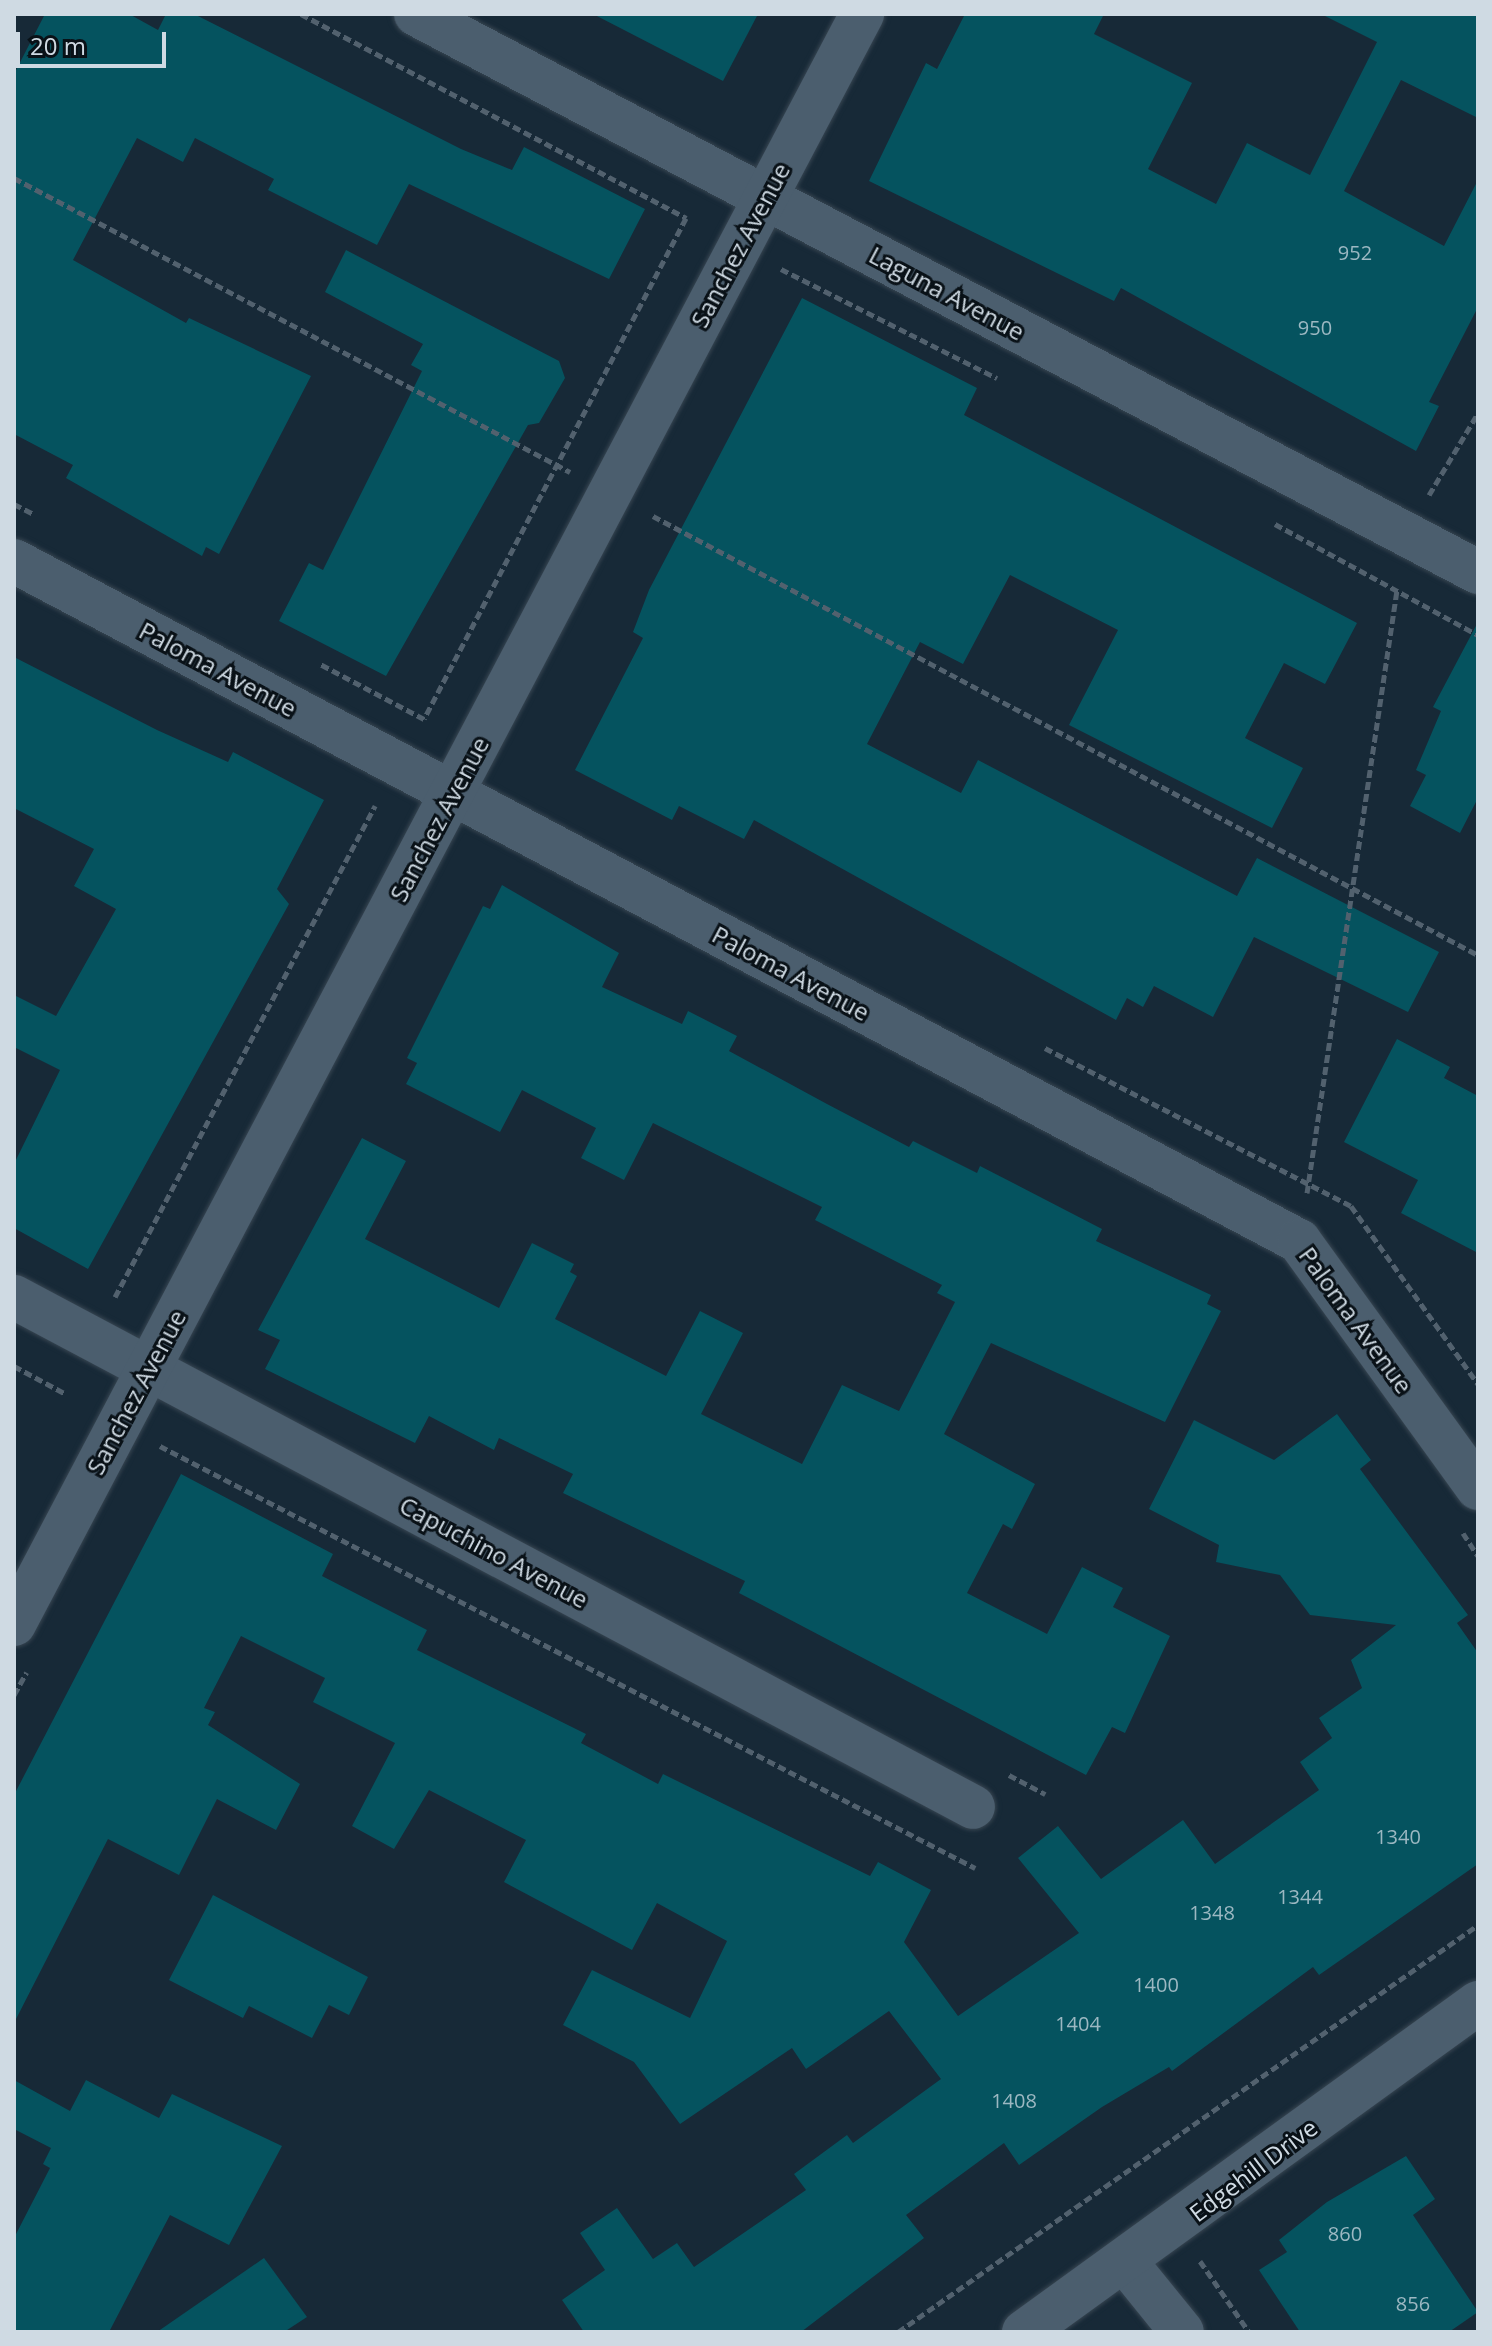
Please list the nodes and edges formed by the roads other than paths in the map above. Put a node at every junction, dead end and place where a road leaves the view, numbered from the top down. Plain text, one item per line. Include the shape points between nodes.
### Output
1 (416, 14) edge
2 (862, 14) edge
3 (766, 197) junction
4 (14, 561) edge
5 (1478, 572) edge
6 (453, 794) junction
7 (14, 1297) edge
8 (149, 1367) junction
9 (1466, 1504) edge
10 (14, 1624) edge
11 (973, 1807) dead end
12 (1478, 2003) edge
13 (1127, 2264) junction
14 (1024, 2332) edge
15 (1182, 2332) edge

1 - 3 street, Laguna Avenue
2 - 3 street, Sanchez Avenue
3 - 5 street, Laguna Avenue via 1415,510
3 - 6 street, Sanchez Avenue
4 - 6 street, Paloma Avenue
6 - 8 street, Sanchez Avenue
6 - 9 street, Paloma Avenue via 1299,1241
7 - 8 street, Capuchino Avenue
8 - 10 street, Sanchez Avenue
8 - 11 street, Capuchino Avenue
12 - 13 street, Edgehill Drive
13 - 14 street, Edgehill Drive
13 - 15 street

